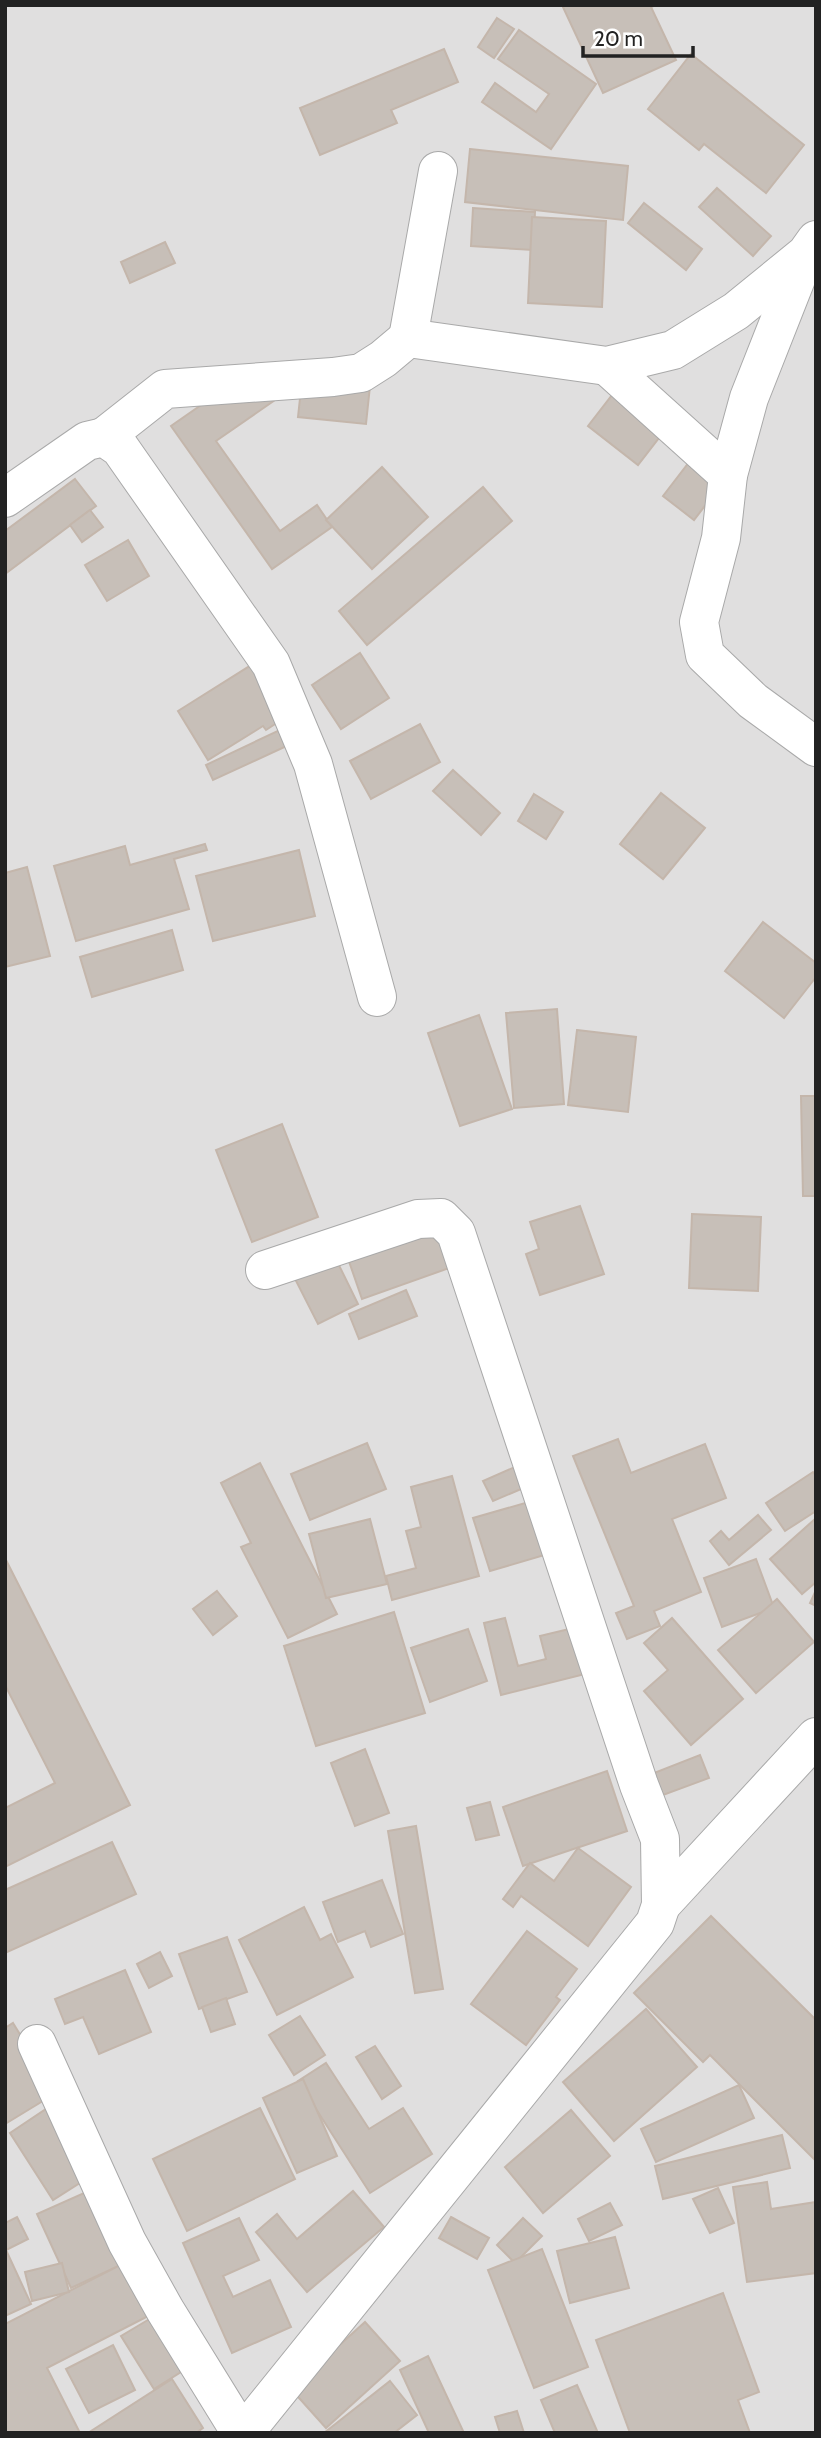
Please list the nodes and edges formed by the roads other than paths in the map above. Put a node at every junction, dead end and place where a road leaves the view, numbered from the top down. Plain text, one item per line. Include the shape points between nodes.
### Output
1 (438, 171) dead end
2 (811, 247) edge
3 (408, 338) junction
4 (607, 366) junction
5 (104, 437) junction
6 (728, 475) junction
7 (5, 498) edge
8 (816, 747) edge
9 (377, 997) dead end
10 (265, 1270) dead end
11 (816, 1737) edge
12 (661, 1905) junction
13 (37, 2043) dead end
14 (242, 2433) edge

1 - 3 street
2 - 4 street via 736,312 673,350
2 - 6 street via 749,398
3 - 4 street
3 - 5 street via 361,373 165,389
4 - 6 street
5 - 7 street via 87,440
5 - 9 street via 120,448 271,664 313,764
6 - 8 street via 721,538 699,622 705,655 753,701
10 - 12 street via 418,1219 441,1218 456,1233 660,1839
11 - 12 street
12 - 14 street via 655,1923
13 - 14 street via 127,2242

